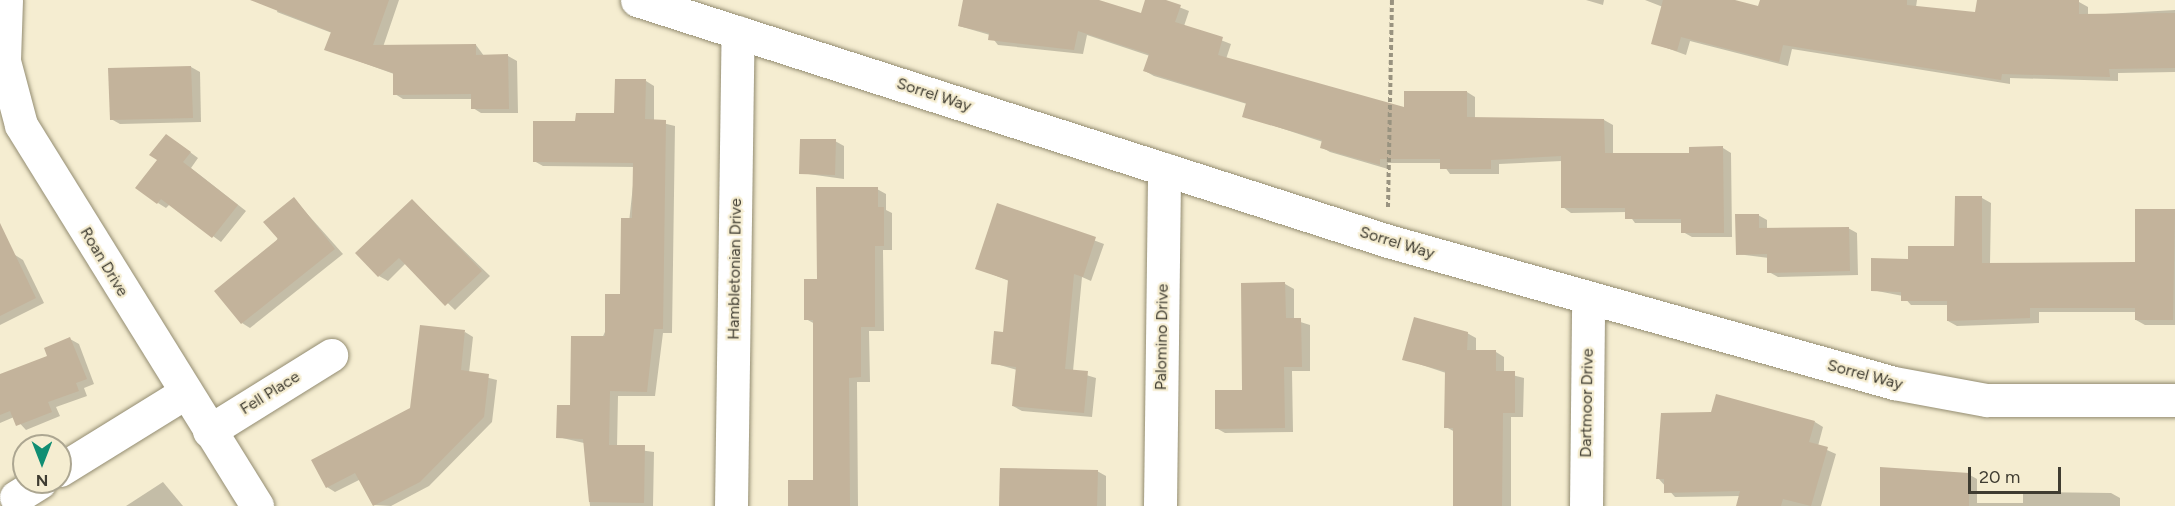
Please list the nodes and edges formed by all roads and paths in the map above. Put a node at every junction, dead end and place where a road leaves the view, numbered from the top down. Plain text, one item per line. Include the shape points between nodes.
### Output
1 (6, 0) edge
2 (637, 0) edge
3 (1392, 0) edge
4 (738, 32) junction
5 (1164, 169) junction
6 (1388, 240) junction
7 (1588, 300) junction
8 (331, 355) dead end
9 (183, 394) junction
10 (2175, 400) edge
11 (209, 431) junction
12 (72, 463) edge
13 (256, 506) edge
14 (731, 506) edge
15 (1160, 506) edge
16 (1586, 506) edge

1 - 9 street, Roan Drive via 4,61 21,125
2 - 4 street, Sorrel Way
3 - 6 path
4 - 5 street, Sorrel Way
4 - 14 street, Hambletonian Drive
5 - 6 street, Sorrel Way
5 - 15 street, Palomino Drive
6 - 7 street, Sorrel Way
7 - 10 street, Sorrel Way via 1933,393 1987,400
7 - 16 street, Dartmoor Drive
8 - 11 street, Fell Place
9 - 11 street, Roan Drive
9 - 12 street
11 - 13 street, Roan Drive

